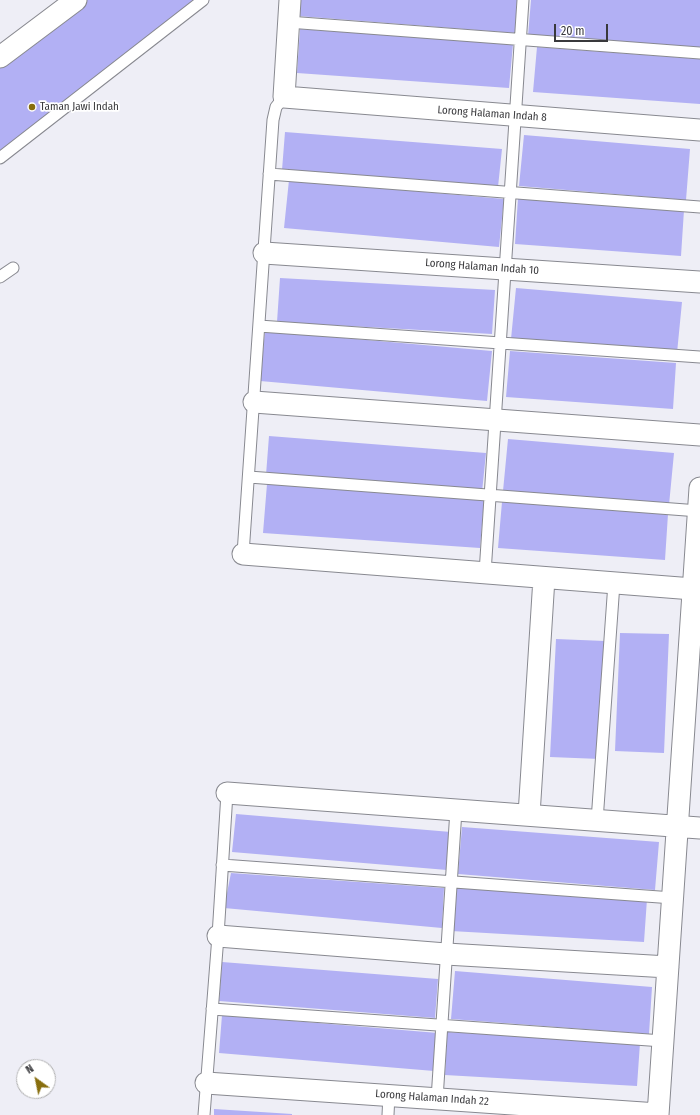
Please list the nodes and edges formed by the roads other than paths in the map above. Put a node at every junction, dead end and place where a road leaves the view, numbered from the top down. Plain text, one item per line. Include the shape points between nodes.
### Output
1 (76, 0) edge
2 (203, 0) edge
3 (290, 0) edge
4 (523, 0) edge
5 (288, 22) junction
6 (520, 39) junction
7 (700, 53) edge
8 (0, 57) edge
9 (284, 97) junction
10 (515, 115) junction
11 (700, 130) edge
12 (0, 158) edge
13 (269, 174) junction
14 (510, 192) junction
15 (700, 207) edge
16 (264, 253) junction
17 (13, 268) dead end
18 (505, 269) junction
19 (0, 277) edge
20 (700, 282) edge
21 (259, 326) junction
22 (500, 343) junction
23 (700, 357) edge
24 (254, 402) junction
25 (495, 420) junction
26 (700, 435) edge
27 (249, 477) junction
28 (700, 488) edge
29 (490, 495) junction
30 (698, 511) junction
31 (244, 554) joint
32 (485, 573) junction
33 (544, 578) junction
34 (614, 583) junction
35 (693, 589) junction
36 (227, 793) joint
37 (456, 810) junction
38 (529, 816) junction
39 (597, 821) junction
40 (677, 827) junction
41 (700, 828) edge
42 (222, 865) junction
43 (450, 882) junction
44 (672, 898) junction
45 (218, 936) junction
46 (446, 954) junction
47 (668, 967) junction
48 (212, 1009) junction
49 (441, 1025) junction
50 (663, 1041) junction
51 (206, 1083) junction
52 (437, 1098) junction
53 (388, 1105) edge
54 (500, 1109) edge
55 (658, 1114) edge
56 (204, 1115) edge

1 - 8 street
2 - 12 lane
3 - 5 street
4 - 6 lane
5 - 6 lane
5 - 9 street
6 - 7 lane
6 - 10 lane
9 - 10 street, Lorong Halaman Indah 8
9 - 13 lane via 276,107 273,120
10 - 11 street, Lorong Halaman Indah 8
10 - 14 lane
13 - 14 lane
13 - 16 lane
14 - 15 lane
14 - 18 lane
16 - 18 street, Lorong Halaman Indah 10
16 - 21 lane
17 - 19 lane
18 - 20 street, Lorong Halaman Indah 10
18 - 22 lane
21 - 22 lane
21 - 24 lane
22 - 23 lane
22 - 25 lane
24 - 25 street
24 - 27 lane
25 - 26 street
25 - 29 lane
27 - 29 lane
27 - 31 lane
28 - 30 street
29 - 30 lane
29 - 32 lane
30 - 35 street
31 - 32 street
32 - 33 street
33 - 34 street
33 - 38 street
34 - 35 street
34 - 39 lane
35 - 40 street
36 - 37 street
36 - 42 lane
37 - 38 street
37 - 43 lane
38 - 39 street
39 - 40 street
40 - 41 street
40 - 44 street
42 - 43 lane
42 - 45 lane
43 - 44 lane
43 - 46 lane
44 - 47 street
45 - 46 street
45 - 48 lane
46 - 47 street
46 - 49 lane
47 - 50 street
48 - 49 lane
48 - 51 lane
49 - 50 lane
49 - 52 lane
50 - 55 street
51 - 53 street, Lorong Halaman Indah 22
51 - 56 lane
52 - 53 street, Lorong Halaman Indah 22
52 - 54 street, Lorong Halaman Indah 22
54 - 55 street, Lorong Halaman Indah 22

